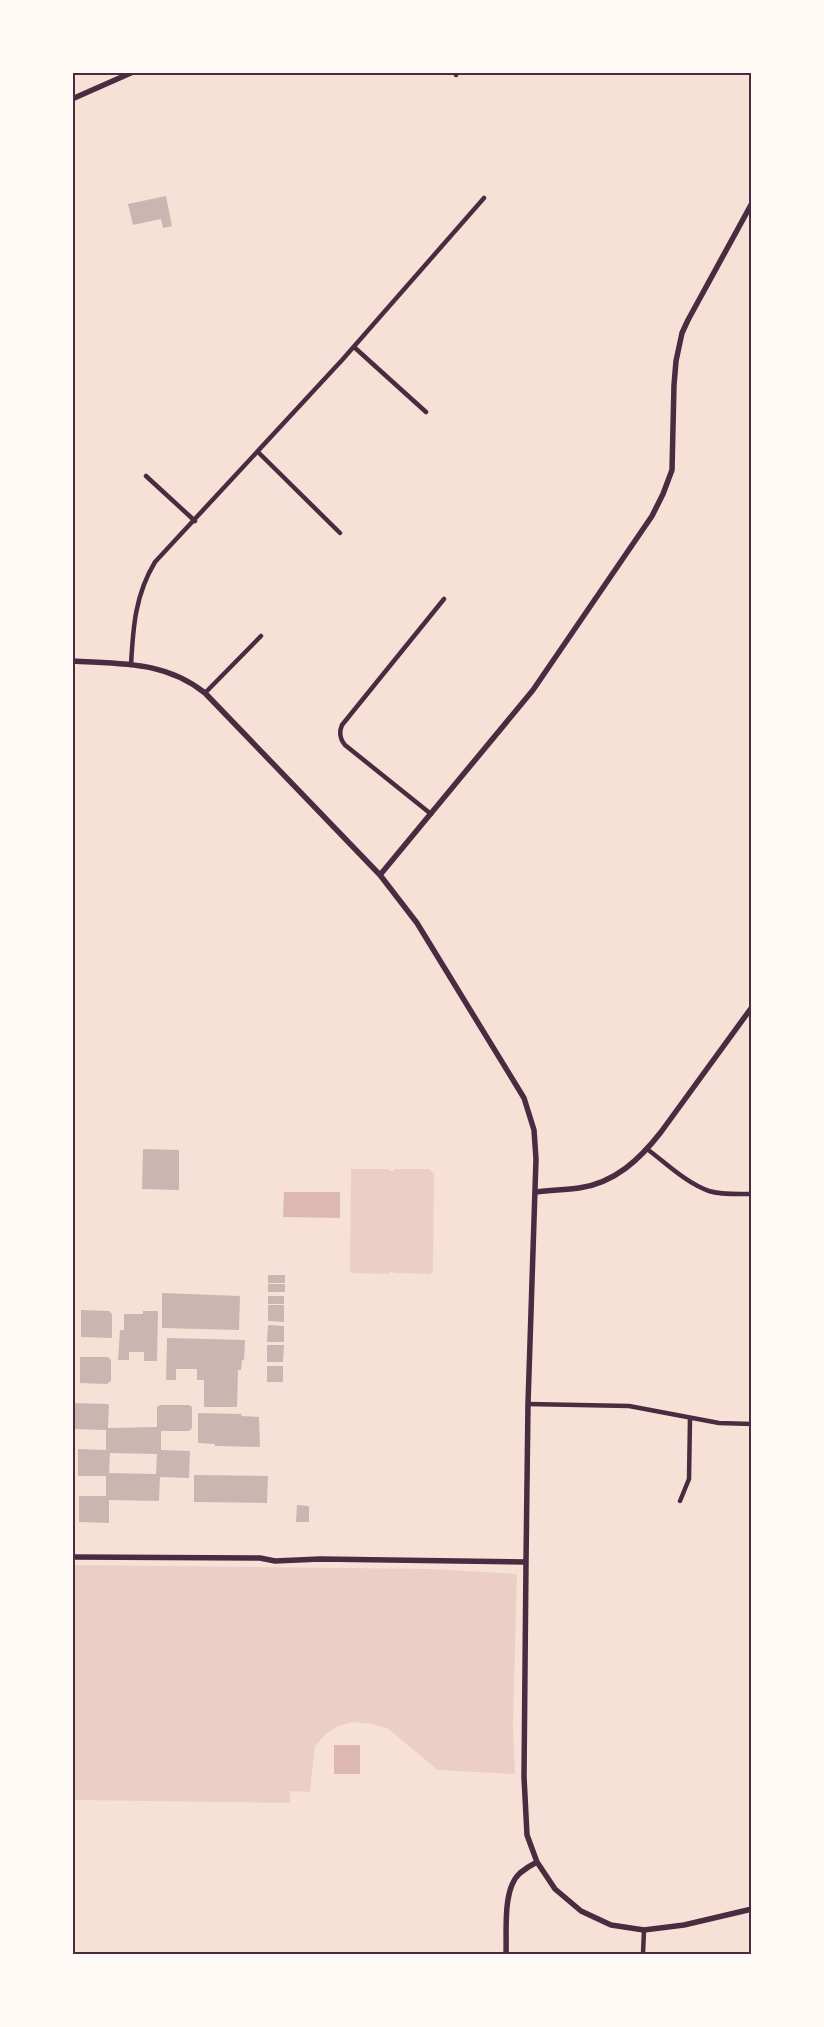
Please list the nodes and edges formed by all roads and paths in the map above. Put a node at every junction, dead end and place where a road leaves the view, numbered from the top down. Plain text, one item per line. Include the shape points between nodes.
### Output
1 (133, 72) edge
2 (72, 99) edge
3 (484, 198) dead end
4 (752, 203) edge
5 (744, 216) junction
6 (752, 218) edge
7 (354, 347) junction
8 (426, 412) dead end
9 (258, 452) junction
10 (146, 476) dead end
11 (195, 521) junction
12 (340, 533) dead end
13 (444, 599) dead end
14 (261, 636) dead end
15 (72, 661) edge
16 (131, 665) junction
17 (205, 693) junction
18 (431, 814) junction
19 (380, 875) junction
20 (752, 1007) edge
21 (647, 1149) junction
22 (536, 1192) junction
23 (752, 1194) edge
24 (528, 1404) junction
25 (690, 1418) junction
26 (752, 1424) edge
27 (680, 1501) dead end
28 (72, 1558) edge
29 (526, 1562) junction
30 (536, 1862) junction
31 (752, 1909) edge
32 (644, 1930) junction
33 (506, 1954) edge
34 (643, 1954) edge

1 - 2 street
3 - 7 street
4 - 5 street
5 - 6 street
5 - 18 street via 682,333 674,385 672,470 655,511 533,690
7 - 8 street
7 - 9 street
9 - 11 street
9 - 12 street
10 - 11 street
11 - 16 street via 155,562 145,579 134,614
13 - 18 street via 342,724 340,731 345,745
14 - 17 street
15 - 16 street
16 - 17 street via 175,674
17 - 19 street
18 - 19 street
19 - 22 street via 416,923 524,1098 535,1139
20 - 21 street
21 - 22 street via 625,1169 600,1183 577,1189
21 - 23 street via 708,1191
22 - 24 street
24 - 25 street via 629,1406
24 - 29 street
25 - 26 street
25 - 27 street via 689,1479
28 - 29 street
29 - 30 street via 524,1777 527,1835
30 - 32 street via 555,1889 581,1911 611,1925
30 - 33 street via 519,1873 510,1892
31 - 32 street via 684,1925
32 - 34 street

